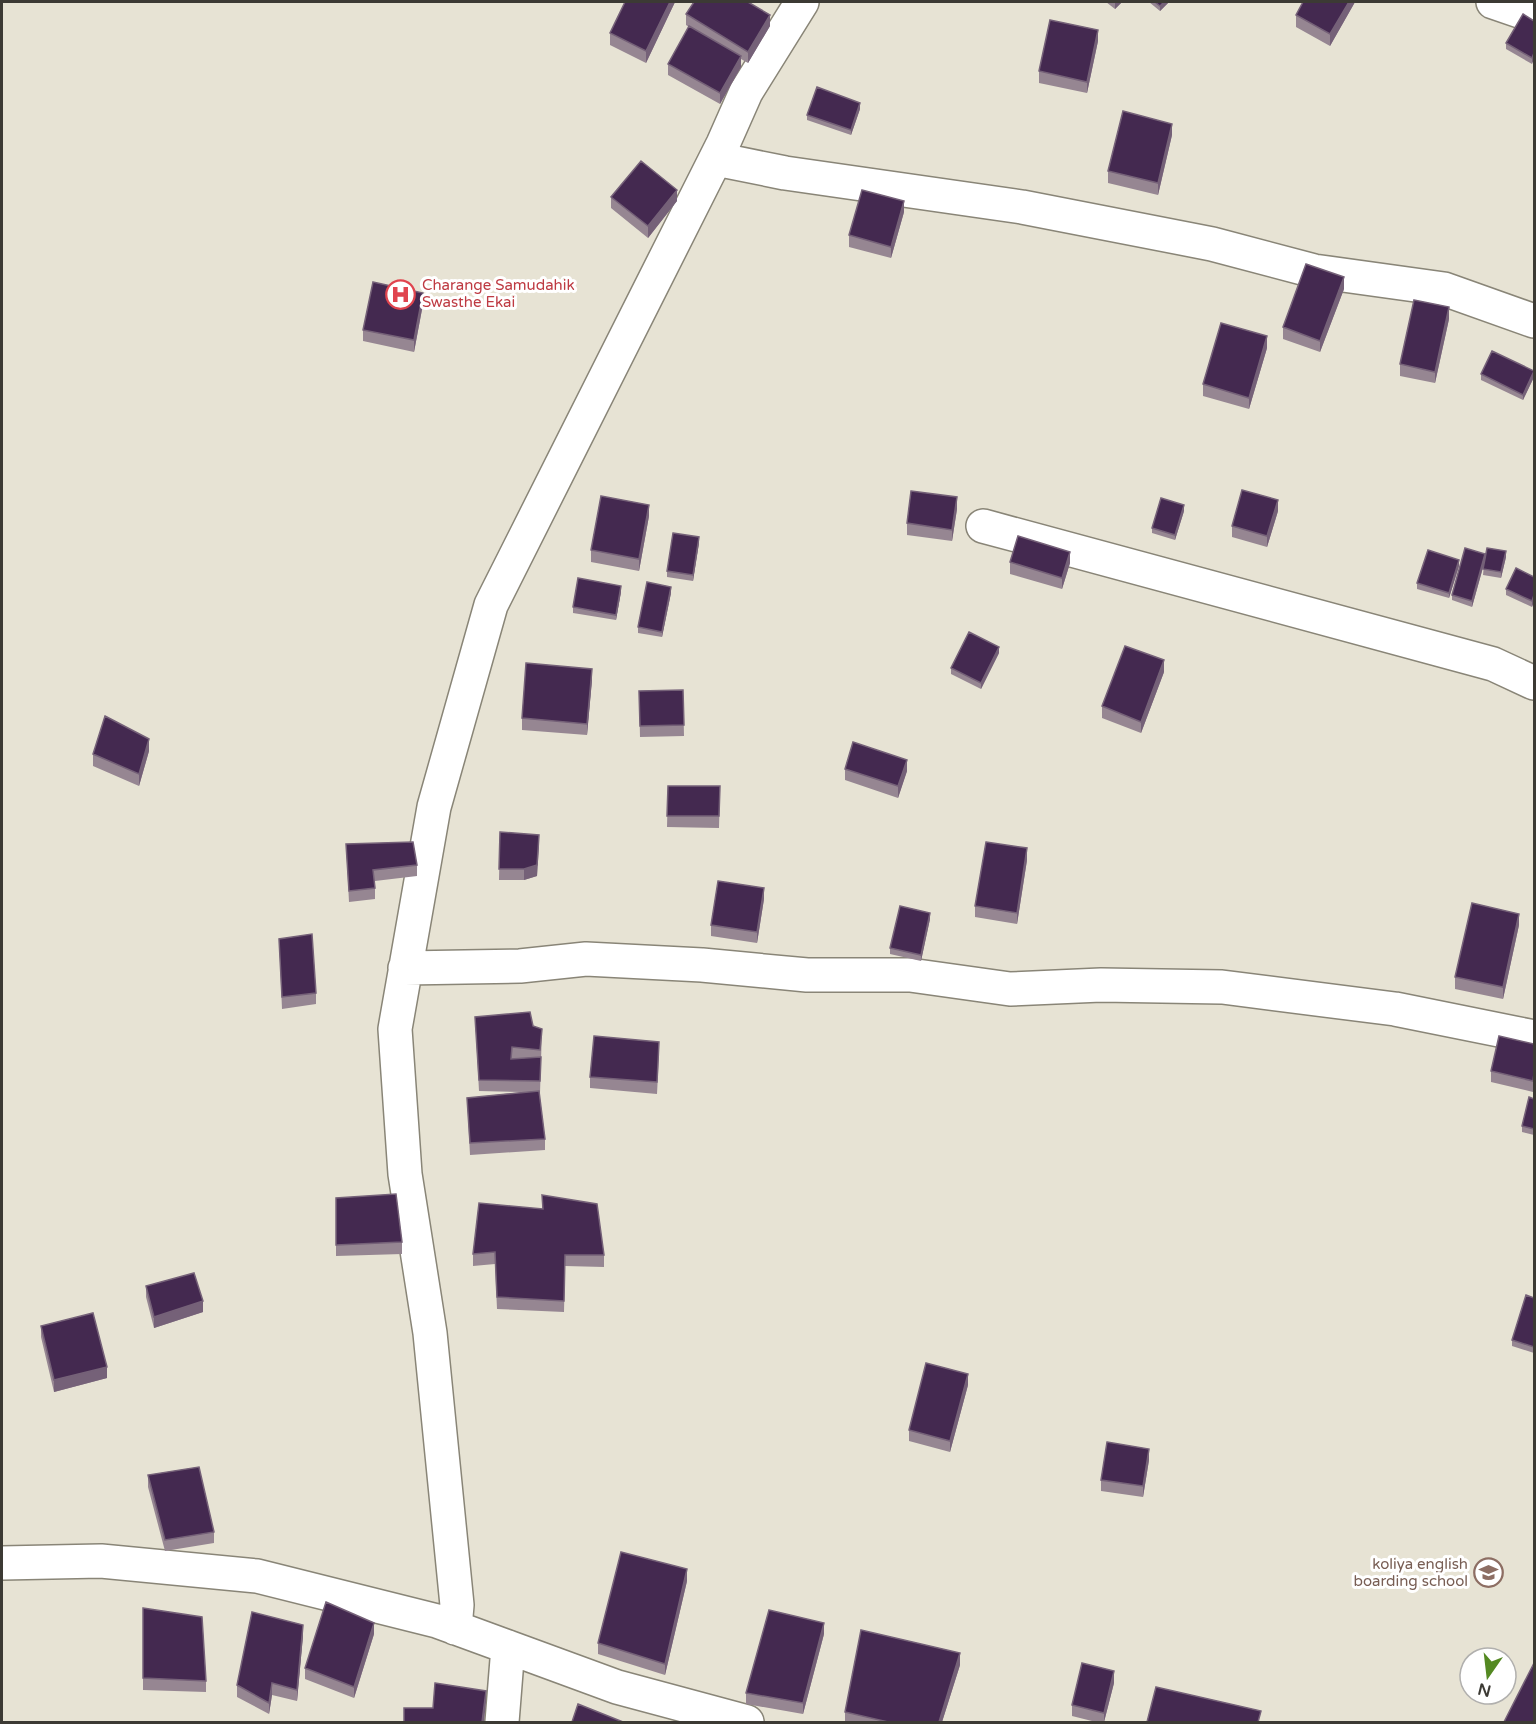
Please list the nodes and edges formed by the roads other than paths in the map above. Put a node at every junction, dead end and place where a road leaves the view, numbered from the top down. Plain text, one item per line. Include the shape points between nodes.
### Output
1 (802, 2) edge
2 (1493, 2) edge
3 (1534, 16) edge
4 (716, 159) junction
5 (1534, 321) edge
6 (983, 526) dead end
7 (1534, 683) edge
8 (405, 968) junction
9 (1534, 1037) edge
10 (2, 1563) edge
11 (454, 1628) junction
12 (508, 1647) junction
13 (502, 1722) edge
14 (747, 1722) edge

1 - 4 street via 746,92
2 - 3 street
4 - 5 street via 785,173 1022,207 1212,244 1314,271 1444,289
4 - 8 street via 491,605 434,807
6 - 7 street via 1493,664
8 - 9 street via 520,966 586,958 807,975 910,975 1010,988 1222,987 1395,1009
8 - 11 street via 395,1029 405,1174 430,1333 457,1605
10 - 11 street via 101,1561 257,1576
11 - 12 street
12 - 13 street
12 - 14 street via 617,1687

